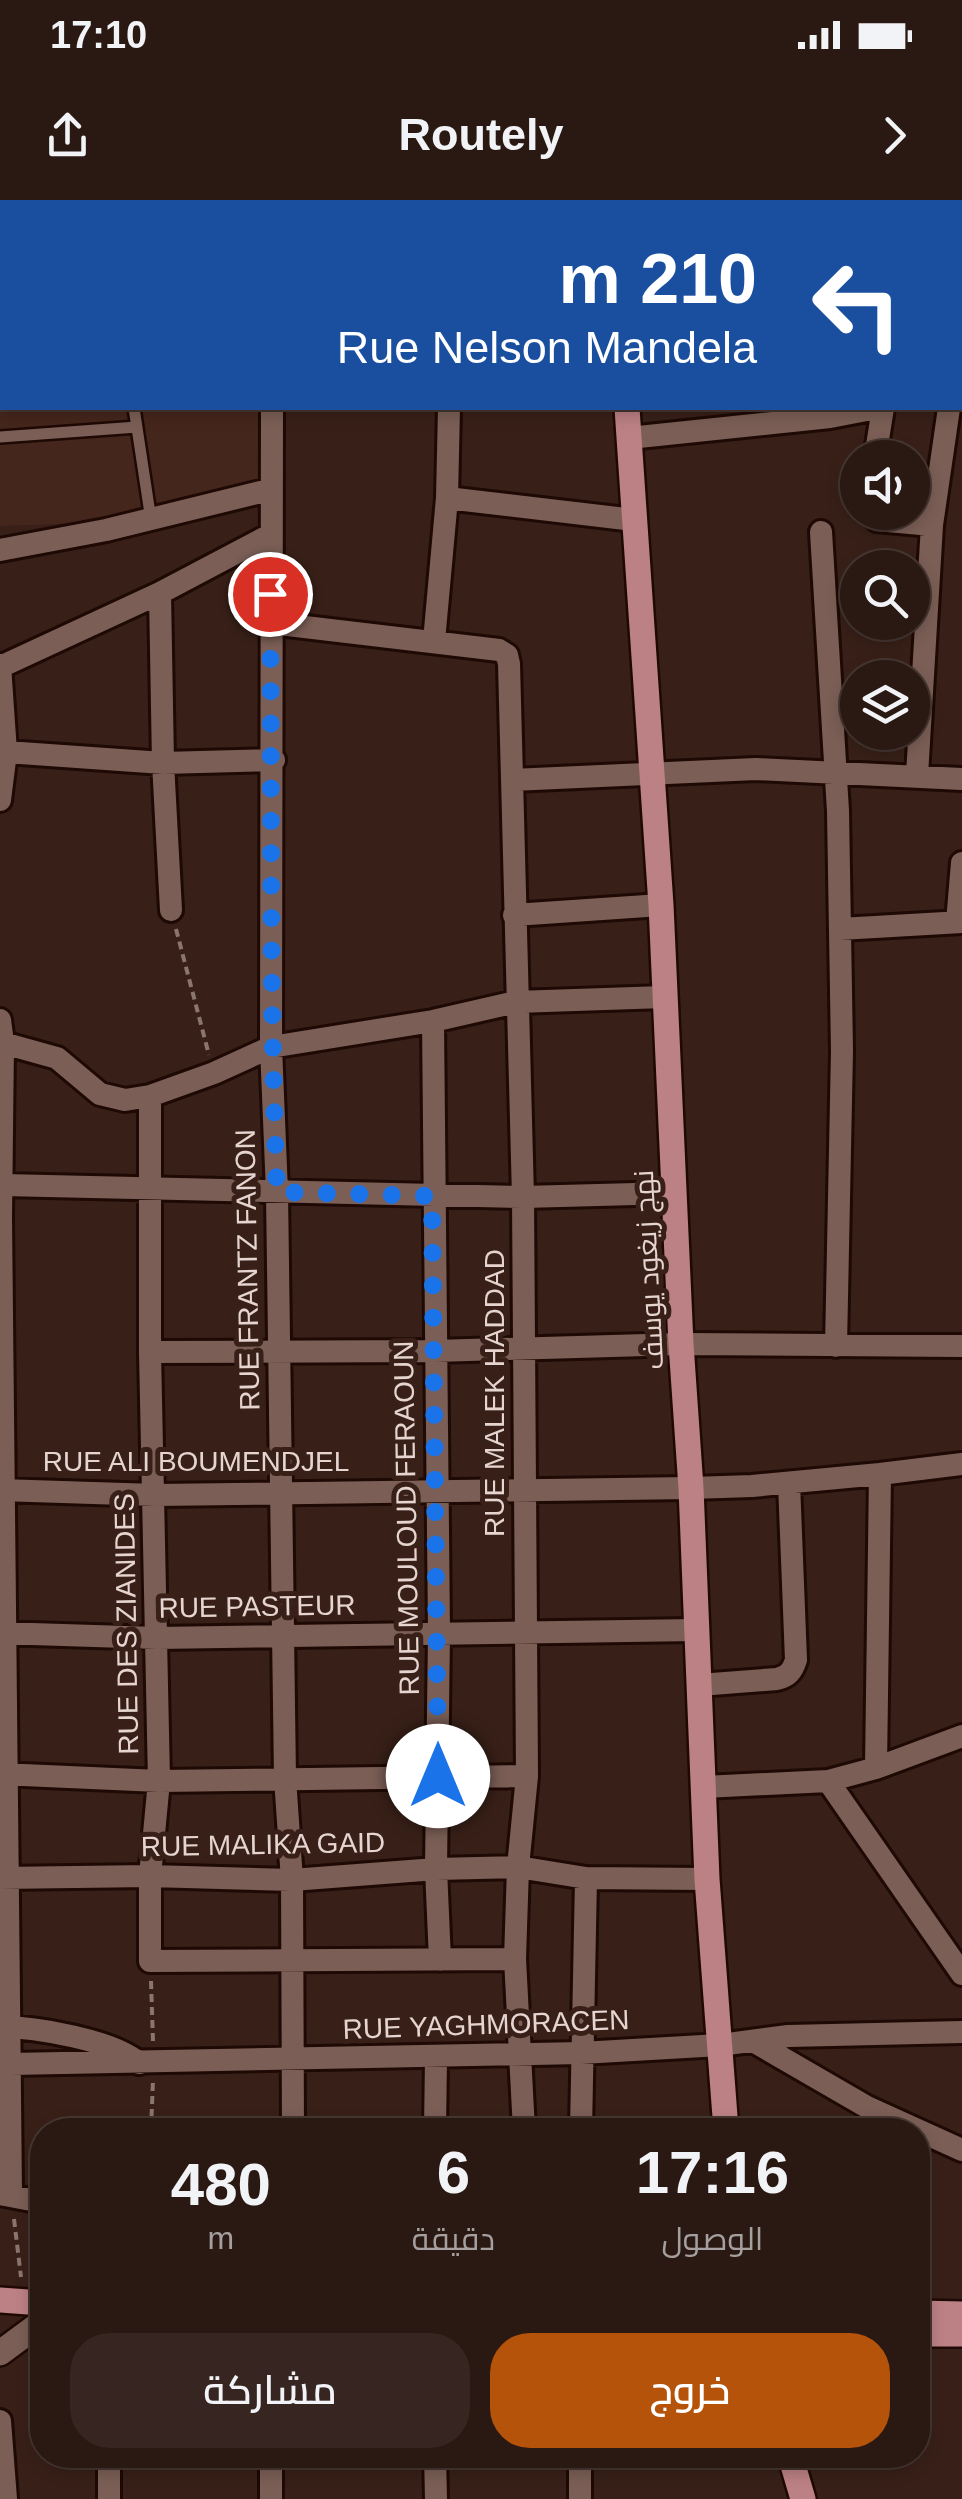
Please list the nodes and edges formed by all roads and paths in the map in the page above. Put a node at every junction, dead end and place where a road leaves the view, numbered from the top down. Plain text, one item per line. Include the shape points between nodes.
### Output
1 (134, 410) edge
2 (272, 410) edge
3 (449, 410) edge
4 (627, 410) edge
5 (854, 410) edge
6 (880, 410) edge
7 (829, 412) edge
8 (953, 423) edge
9 (137, 427) junction
10 (0, 436) edge
11 (629, 438) junction
12 (877, 440) edge
13 (270, 490) junction
14 (447, 498) junction
15 (151, 520) junction
16 (634, 520) junction
17 (932, 525) joint
18 (821, 532) dead end
19 (270, 535) junction
20 (0, 550) edge
21 (160, 593) junction
22 (271, 623) junction
23 (434, 642) junction
24 (0, 666) edge
25 (6, 752) junction
26 (274, 760) junction
27 (163, 763) junction
28 (835, 771) junction
29 (653, 775) junction
30 (918, 775) junction
31 (962, 778) edge
32 (512, 780) junction
33 (0, 800) edge
34 (962, 863) edge
35 (661, 905) junction
36 (170, 910) joint
37 (514, 915) junction
38 (960, 922) edge
39 (840, 928) junction
40 (664, 997) junction
41 (516, 1002) junction
42 (432, 1021) junction
43 (1, 1031) edge
44 (271, 1047) junction
45 (214, 1073) junction
46 (150, 1096) junction
47 (2, 1185) junction
48 (150, 1190) junction
49 (277, 1192) junction
50 (674, 1193) junction
51 (432, 1196) junction
52 (523, 1197) junction
53 (1, 1216) edge
54 (681, 1344) junction
55 (836, 1346) junction
56 (962, 1346) edge
57 (522, 1350) junction
58 (150, 1352) junction
59 (434, 1352) junction
60 (280, 1353) junction
61 (962, 1464) edge
62 (880, 1474) junction
63 (789, 1483) junction
64 (691, 1488) junction
65 (3, 1490) edge
66 (524, 1490) junction
67 (437, 1492) junction
68 (282, 1493) junction
69 (155, 1495) junction
70 (696, 1630) junction
71 (526, 1632) junction
72 (4, 1633) edge
73 (438, 1633) junction
74 (283, 1635) junction
75 (157, 1638) junction
76 (699, 1685) junction
77 (962, 1736) edge
78 (876, 1768) junction
79 (4, 1774) edge
80 (438, 1776) junction
81 (527, 1776) junction
82 (285, 1778) junction
83 (159, 1780) junction
84 (828, 1780) junction
85 (704, 1787) junction
86 (518, 1868) junction
87 (436, 1869) junction
88 (150, 1876) junction
89 (3, 1878) edge
90 (586, 1878) junction
91 (706, 1878) junction
92 (292, 1880) junction
93 (515, 1959) junction
94 (291, 1960) junction
95 (440, 1960) junction
96 (150, 1961) junction
97 (962, 1974) edge
98 (4, 2027) edge
99 (962, 2032) edge
100 (753, 2041) junction
101 (720, 2045) junction
102 (581, 2054) junction
103 (521, 2055) junction
104 (292, 2058) junction
105 (436, 2058) junction
106 (146, 2063) junction
107 (11, 2064) junction
108 (150, 2118) edge
109 (293, 2118) edge
110 (436, 2118) edge
111 (524, 2118) edge
112 (581, 2118) edge
113 (725, 2118) edge
114 (891, 2118) edge
115 (930, 2136) edge
116 (962, 2150) edge
117 (6, 2194) edge
118 (22, 2277) dead end
119 (0, 2300) edge
120 (30, 2302) edge
121 (930, 2313) edge
122 (962, 2314) edge
123 (30, 2331) edge
124 (930, 2334) edge
125 (962, 2334) edge
126 (0, 2353) edge
127 (0, 2421) edge
128 (109, 2468) edge
129 (271, 2468) edge
130 (435, 2468) edge
131 (580, 2468) edge
132 (794, 2468) edge
133 (6, 2499) edge
134 (109, 2499) edge
135 (270, 2499) edge
136 (436, 2499) edge
137 (580, 2499) edge
138 (803, 2499) edge

1 - 9 lane
2 - 13 street, RUE FRANTZ FANON
3 - 14 street
4 - 11 main road, نهج زيغود يوسف
5 - 7 street
6 - 12 street
7 - 11 street
8 - 17 street
9 - 10 lane
9 - 15 lane
11 - 16 main road, نهج زيغود يوسف
13 - 15 street
13 - 19 street, RUE FRANTZ FANON
14 - 16 street
14 - 23 street
15 - 20 street
16 - 29 main road, نهج زيغود يوسف
17 - 30 street
18 - 28 street
19 - 21 street
19 - 22 street, RUE FRANTZ FANON
21 - 24 street
21 - 27 street
22 - 23 street
22 - 26 street, RUE FRANTZ FANON
23 - 32 street, RUE MALEK HADDAD via 506,655
24 - 25 street
25 - 27 street
25 - 33 street
26 - 27 street
26 - 44 street, RUE FRANTZ FANON
27 - 36 street
28 - 29 street
28 - 30 street
28 - 39 street
29 - 32 street
29 - 35 main road, نهج زيغود يوسف
30 - 31 street
32 - 37 street, RUE MALEK HADDAD
34 - 38 street
35 - 37 street
35 - 40 main road, نهج زيغود يوسف
36 - 45 path
37 - 41 street, RUE MALEK HADDAD
38 - 39 street
39 - 55 street
40 - 41 street
40 - 50 main road, نهج زيغود يوسف
41 - 42 street
41 - 52 street, RUE MALEK HADDAD
42 - 44 street
42 - 51 street, RUE MOULOUD FERAOUN
43 - 46 street via 56,1058 100,1094
43 - 47 street
44 - 45 street
44 - 49 street, RUE FRANTZ FANON
45 - 46 street
46 - 48 street, RUE DES ZIANIDES
47 - 48 street
47 - 53 street
48 - 49 street
48 - 58 street, RUE DES ZIANIDES
49 - 51 street
49 - 60 street, RUE FRANTZ FANON
50 - 52 street
50 - 54 main road, نهج زيغود يوسف
51 - 52 street
51 - 59 street, RUE MOULOUD FERAOUN
52 - 57 street, RUE MALEK HADDAD
53 - 65 street
54 - 55 street
54 - 57 street
54 - 64 main road, نهج زيغود يوسف
55 - 56 street
57 - 59 street
57 - 66 street, RUE MALEK HADDAD
58 - 60 street
58 - 69 street, RUE DES ZIANIDES
59 - 60 street
59 - 67 street, RUE MOULOUD FERAOUN
60 - 68 street, RUE FRANTZ FANON
61 - 62 street, RUE ALI BOUMENDJEL
62 - 63 street, RUE ALI BOUMENDJEL
62 - 78 street
63 - 64 street, RUE ALI BOUMENDJEL
63 - 76 street via 793,1670 776,1680
64 - 66 street, RUE ALI BOUMENDJEL
64 - 70 main road, نهج زيغود يوسف
65 - 69 street, RUE ALI BOUMENDJEL
65 - 72 street
66 - 67 street, RUE ALI BOUMENDJEL
66 - 71 street, RUE MALEK HADDAD
67 - 68 street, RUE ALI BOUMENDJEL
67 - 73 street, RUE MOULOUD FERAOUN
68 - 69 street, RUE ALI BOUMENDJEL
68 - 74 street, RUE FRANTZ FANON
69 - 75 street, RUE DES ZIANIDES
70 - 71 street, RUE PASTEUR
70 - 76 main road, نهج زيغود يوسف
71 - 73 street, RUE PASTEUR
71 - 81 street, RUE MALEK HADDAD
72 - 75 street, RUE PASTEUR
72 - 79 street
73 - 74 street, RUE PASTEUR
73 - 80 street, RUE MOULOUD FERAOUN
74 - 75 street, RUE PASTEUR
74 - 82 street, RUE FRANTZ FANON
75 - 83 street, RUE DES ZIANIDES
76 - 85 main road, نهج زيغود يوسف
77 - 78 street
78 - 84 street
79 - 83 street
79 - 89 street
80 - 81 street
80 - 82 street
80 - 87 street, RUE MOULOUD FERAOUN
81 - 86 street, RUE MALEK HADDAD
82 - 83 street
82 - 92 street, RUE FRANTZ FANON
83 - 88 street, RUE DES ZIANIDES
84 - 85 street
84 - 97 street
85 - 91 main road, نهج زيغود يوسف
86 - 87 street, RUE MALIKA GAID
86 - 90 street, RUE MALIKA GAID
86 - 93 street, RUE MALEK HADDAD
87 - 92 street, RUE MALIKA GAID
87 - 95 street, RUE MOULOUD FERAOUN
88 - 89 street, RUE MALIKA GAID
88 - 92 street, RUE MALIKA GAID
88 - 96 street, RUE DES ZIANIDES
89 - 98 street
90 - 91 street, RUE MALIKA GAID
90 - 102 street
91 - 101 main road, نهج زيغود يوسف
92 - 94 street, RUE FRANTZ FANON
93 - 95 street
93 - 103 street, RUE MALEK HADDAD
94 - 95 street
94 - 96 street
94 - 104 street, RUE FRANTZ FANON
96 - 106 path
98 - 106 street via 104,2044
98 - 107 street
99 - 100 street, RUE YAGHMORACEN
100 - 101 street, RUE YAGHMORACEN
100 - 114 street
101 - 102 street, RUE YAGHMORACEN
101 - 113 main road, نهج زيغود يوسف
102 - 103 street, RUE YAGHMORACEN
102 - 112 street
103 - 105 street, RUE YAGHMORACEN
103 - 111 street, RUE MALEK HADDAD
104 - 105 street, RUE YAGHMORACEN
104 - 106 street, RUE YAGHMORACEN
104 - 109 street, RUE FRANTZ FANON
105 - 110 street
106 - 107 street, RUE YAGHMORACEN
106 - 108 path
107 - 117 street
115 - 116 street
117 - 118 path
119 - 120 main road
121 - 122 main road
123 - 126 main road
124 - 125 main road
127 - 133 street
128 - 134 street
129 - 135 street
130 - 136 street
131 - 137 street
132 - 138 main road

